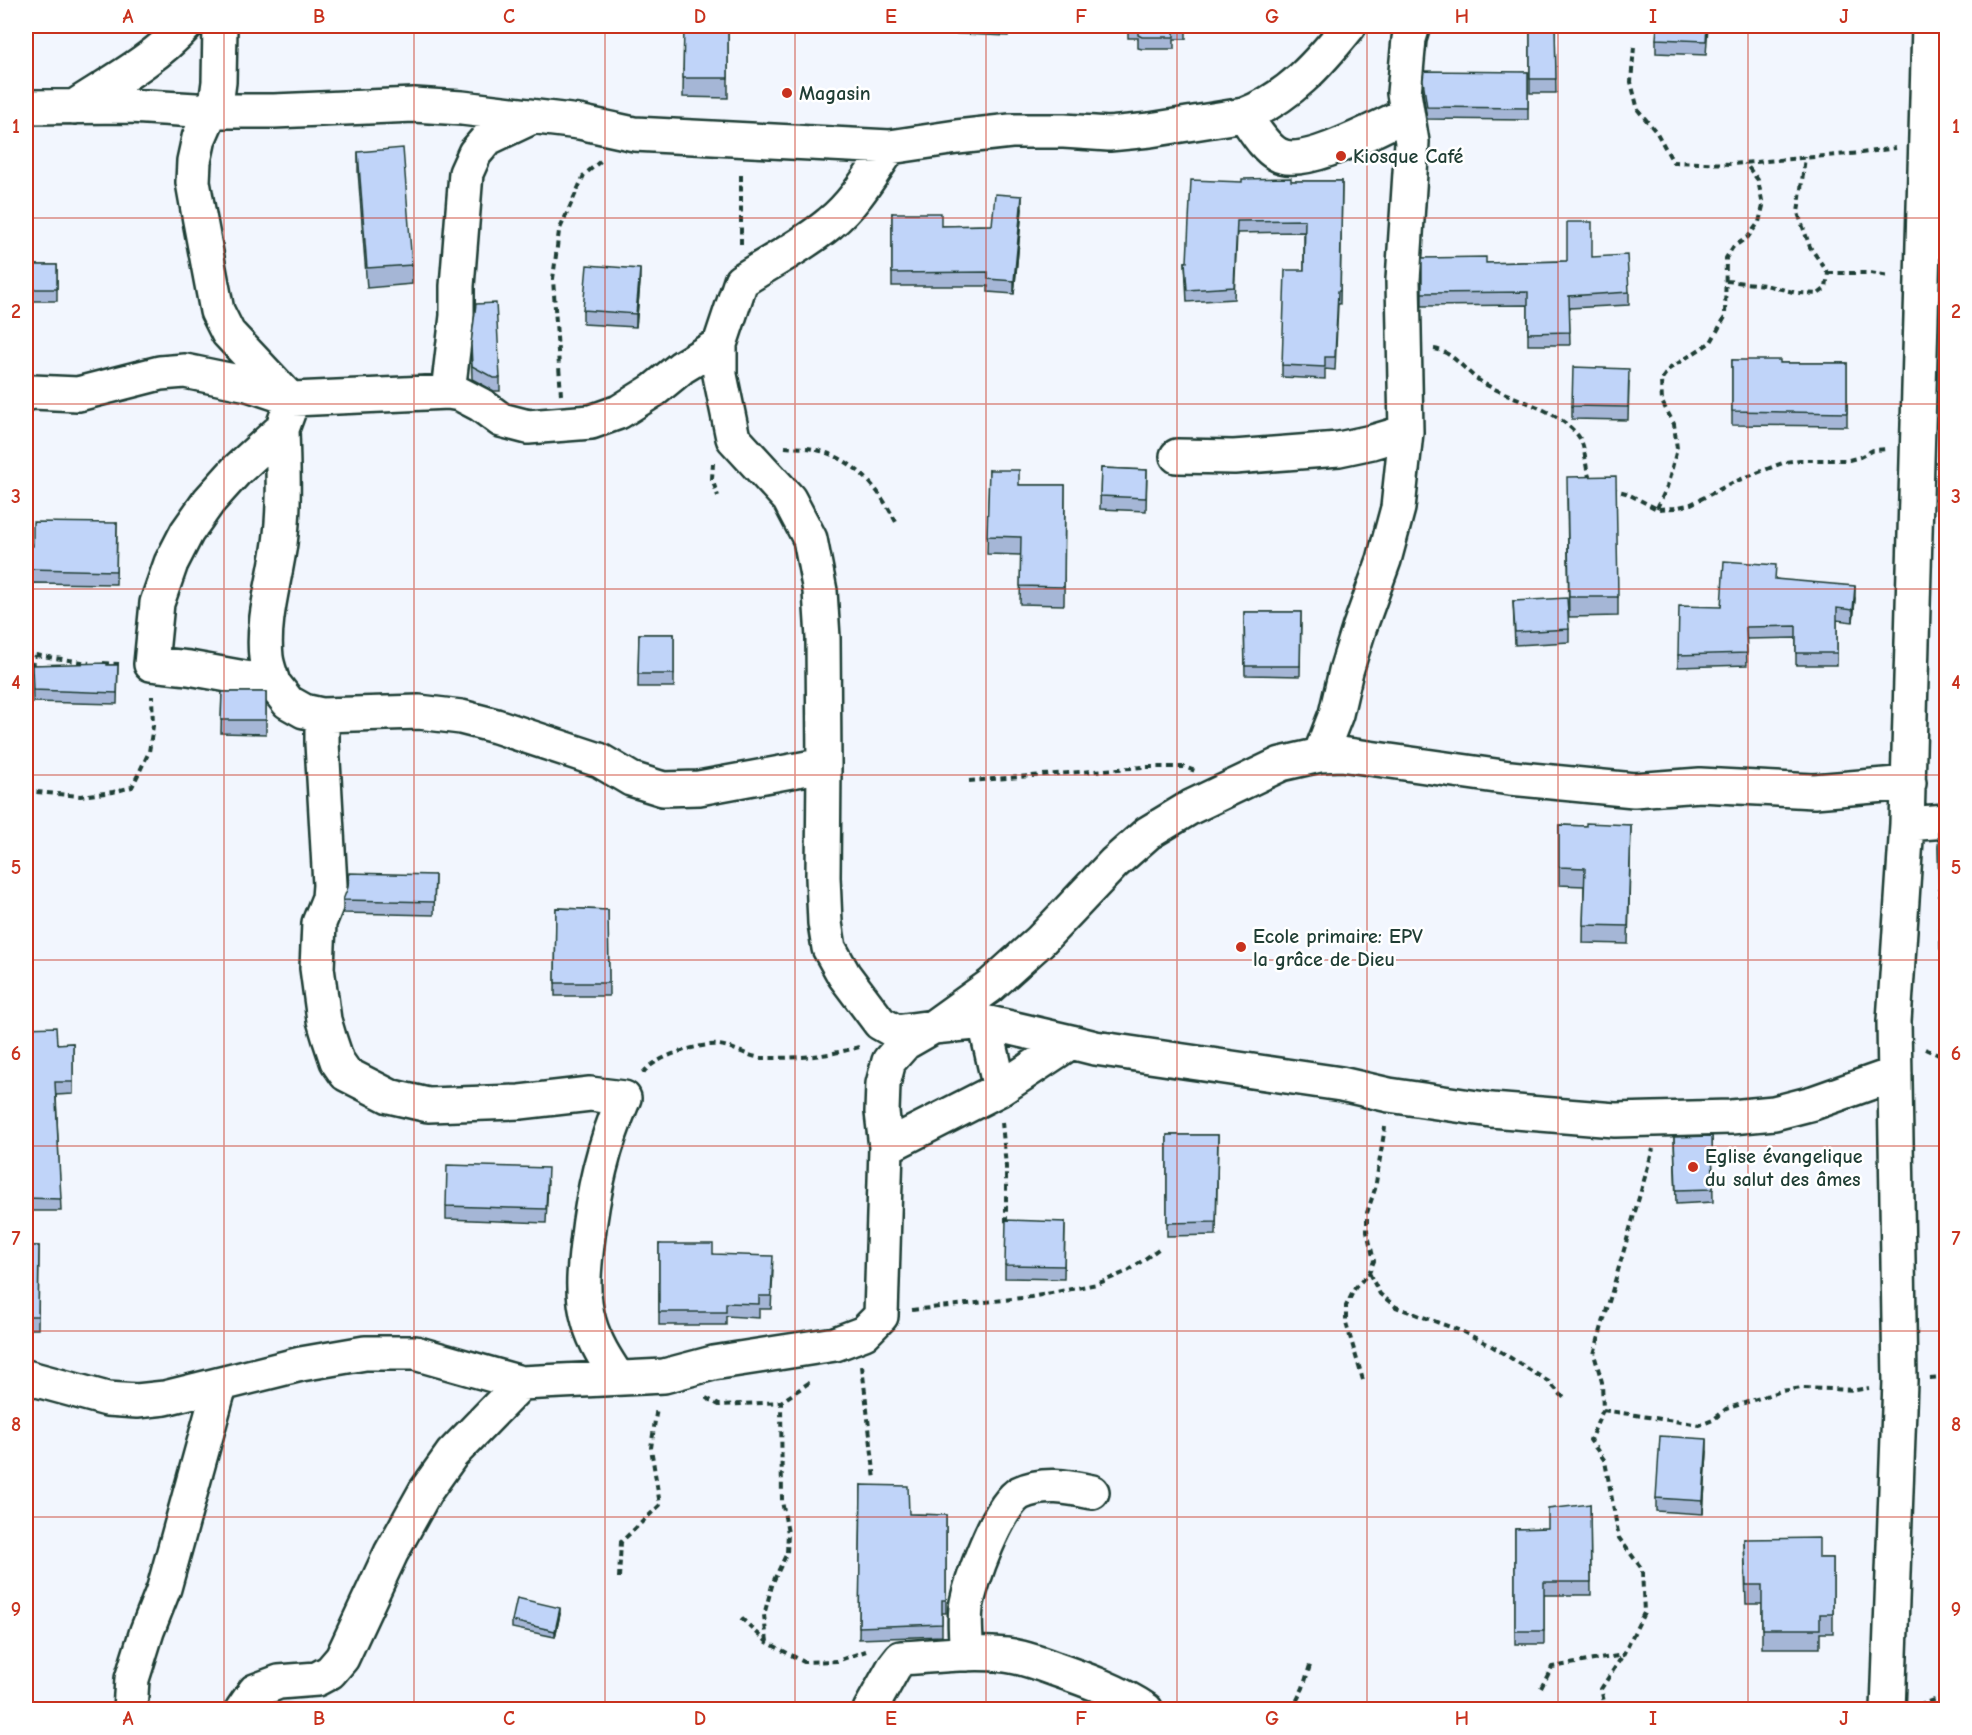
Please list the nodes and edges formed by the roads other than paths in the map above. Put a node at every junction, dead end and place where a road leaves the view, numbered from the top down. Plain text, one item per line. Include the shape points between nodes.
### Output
1 (185, 26) edge
2 (220, 26) edge
3 (1349, 26) edge
4 (1413, 26) edge
5 (1929, 26) edge
6 (26, 107) edge
7 (72, 108) junction
8 (212, 111) junction
9 (1407, 114) junction
10 (1244, 115) junction
11 (532, 117) junction
12 (890, 147) junction
13 (720, 344) junction
14 (448, 392) junction
15 (26, 394) edge
16 (291, 398) junction
17 (282, 429) junction
18 (1406, 432) junction
19 (1177, 456) dead end
20 (273, 683) junction
21 (322, 715) junction
22 (1320, 755) junction
23 (824, 765) junction
24 (1909, 783) junction
25 (1947, 821) edge
26 (1907, 824) junction
27 (985, 1022) junction
28 (933, 1027) junction
29 (1071, 1042) junction
30 (1895, 1074) junction
31 (1000, 1089) junction
32 (886, 1147) junction
33 (26, 1377) edge
34 (618, 1378) junction
35 (521, 1383) junction
36 (220, 1385) junction
37 (1092, 1492) dead end
38 (967, 1654) junction
39 (1902, 1708) edge
40 (130, 1710) edge
41 (242, 1710) edge
42 (870, 1710) edge
43 (1146, 1710) edge

1 - 7 street via 142,64
2 - 8 street via 219,82
3 - 10 street via 1295,85
4 - 9 street via 1404,93
5 - 24 street
6 - 7 street
7 - 8 street via 130,106
8 - 11 street via 414,105
8 - 16 street via 199,138 193,182 217,311 228,333
9 - 10 street via 1336,147 1299,158 1277,154
9 - 18 street via 1412,142 1403,280
10 - 12 street via 1109,134 1011,131
11 - 12 street via 634,134
11 - 14 street via 488,138 475,153 466,173 458,316
12 - 13 street via 832,222 741,281
13 - 14 street via 618,412 591,422 528,427 501,420 481,405
13 - 23 street via 720,375 733,438 789,499 810,539 820,591 823,638
14 - 16 street
15 - 16 street via 78,394 160,373 185,371
16 - 17 street
17 - 20 street via 283,514 266,628 266,658
17 - 20 street via 236,471 187,532 157,603 151,664
18 - 19 street via 1339,449 1234,457
18 - 22 street via 1398,508
20 - 21 street via 288,702
21 - 23 street via 419,712 461,717 599,760 631,779 663,789 699,788
21 - 34 street via 330,885 319,923 317,968 324,1020 337,1061 346,1074 389,1096 428,1105 520,1102 590,1094 624,1098 609,1132 594,1189 582,1284 588,1321
22 - 24 street via 1341,754 1510,778 1634,790 1700,785 1814,791
22 - 28 street via 1281,764 1191,807 1148,833 1114,862 1020,960
23 - 28 street via 823,877 829,948 880,1023 896,1032
24 - 26 street
25 - 26 street
26 - 30 street via 1894,1022
27 - 28 street
27 - 29 street
27 - 31 street
28 - 32 street via 905,1043 889,1061 882,1112
29 - 30 street via 1491,1110 1615,1119 1774,1113
29 - 31 street
30 - 39 street
31 - 32 street
32 - 34 street via 860,1331 664,1376
33 - 36 street via 107,1399 137,1401
34 - 35 street
35 - 36 street via 415,1353 365,1353 301,1364
35 - 41 street via 452,1454 425,1492 391,1553 342,1658 330,1672 317,1679 279,1682 255,1691
36 - 40 street via 164,1588 132,1679
37 - 38 street via 1036,1487 1018,1495 1001,1514 966,1607
38 - 42 street via 901,1658
38 - 43 street via 1008,1655 1041,1664 1100,1685

